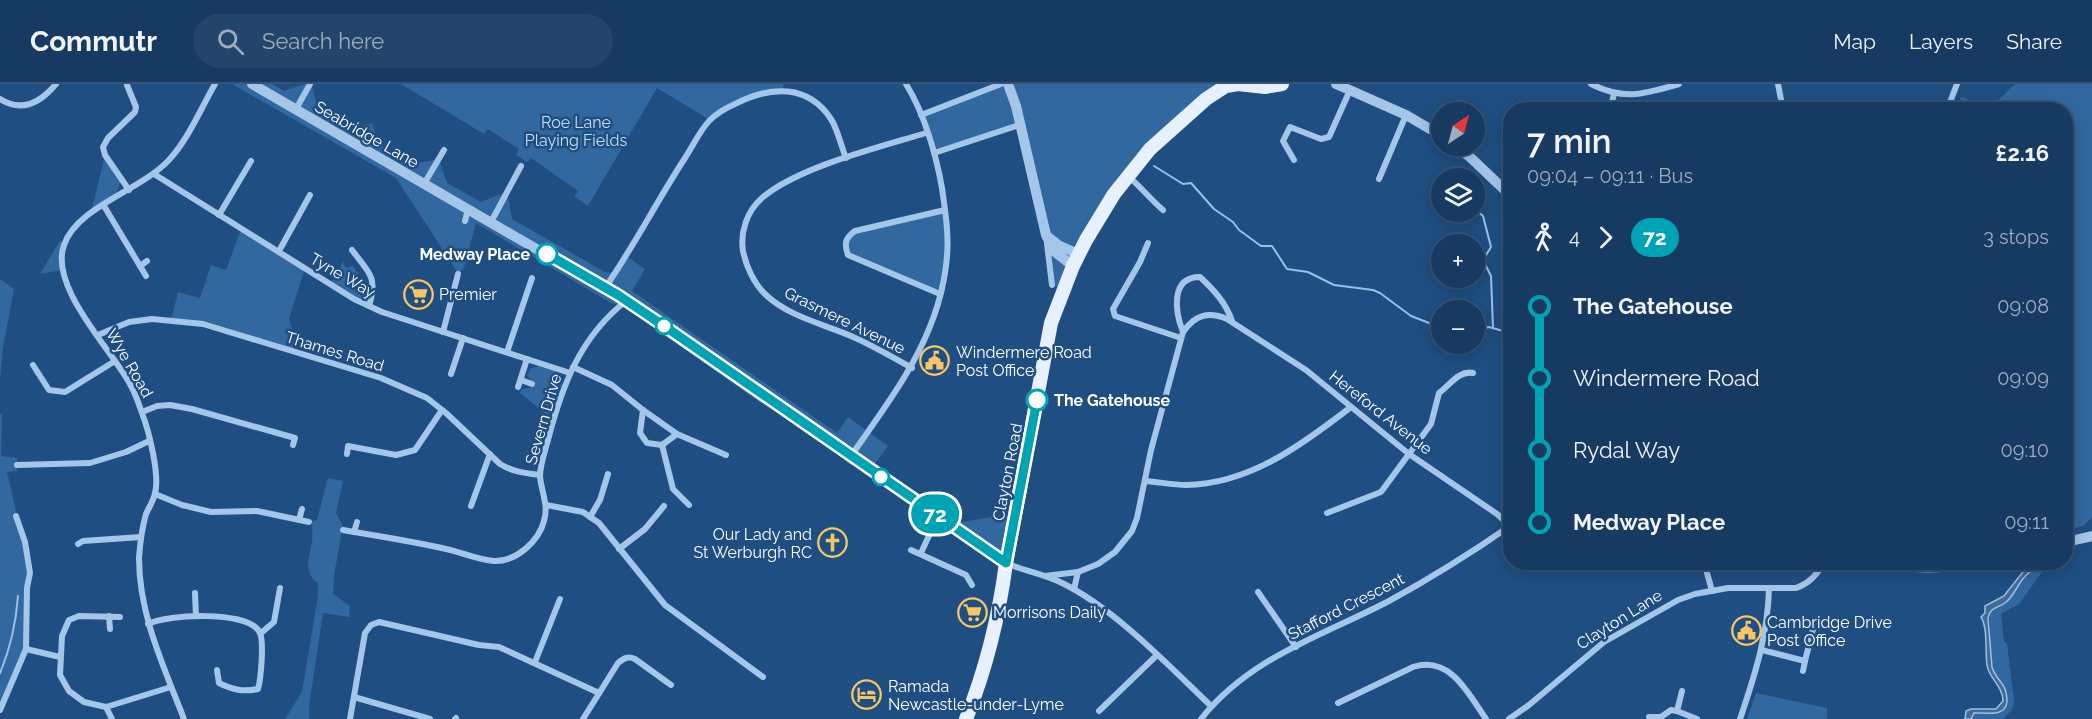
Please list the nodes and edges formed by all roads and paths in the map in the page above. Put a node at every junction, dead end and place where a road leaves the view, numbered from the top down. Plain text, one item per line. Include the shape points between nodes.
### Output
1 (56, 84) edge
2 (215, 84) edge
3 (252, 84) edge
4 (310, 84) edge
5 (906, 84) edge
6 (1001, 84) edge
7 (1008, 84) edge
8 (1218, 84) edge
9 (1248, 84) edge
10 (1282, 84) edge
11 (1336, 84) edge
12 (1591, 84) edge
13 (1679, 84) edge
14 (1778, 84) edge
15 (1957, 84) edge
16 (127, 85) edge
17 (1350, 90) junction
18 (1614, 94) junction
19 (0, 99) edge
20 (1206, 99) junction
21 (1612, 102) edge
22 (1781, 102) edge
23 (1950, 102) edge
24 (296, 109) junction
25 (921, 115) junction
26 (1406, 115) junction
27 (1019, 125) junction
28 (1431, 130) edge
29 (926, 133) junction
30 (444, 150) dead end
31 (934, 153) junction
32 (1469, 156) edge
33 (846, 158) junction
34 (1294, 160) dead end
35 (251, 161) dead end
36 (521, 166) dead end
37 (154, 174) junction
38 (1128, 176) junction
39 (1379, 179) dead end
40 (424, 184) junction
41 (1503, 188) edge
42 (129, 190) junction
43 (310, 195) dead end
44 (104, 206) junction
45 (468, 209) junction
46 (945, 210) junction
47 (1163, 210) dead end
48 (219, 216) junction
49 (465, 221) dead end
50 (491, 222) junction
51 (1046, 234) junction
52 (1148, 243) dead end
53 (352, 250) dead end
54 (279, 251) junction
55 (1076, 260) junction
56 (147, 261) dead end
57 (140, 266) junction
58 (458, 273) dead end
59 (146, 276) dead end
60 (532, 278) dead end
61 (1052, 285) dead end
62 (605, 288) junction
63 (940, 294) junction
64 (626, 301) junction
65 (369, 306) junction
66 (1232, 322) junction
67 (443, 332) junction
68 (98, 335) junction
69 (1182, 335) junction
70 (463, 338) junction
71 (507, 352) junction
72 (527, 359) junction
73 (115, 361) junction
74 (33, 364) dead end
75 (912, 368) junction
76 (571, 370) junction
77 (1473, 373) dead end
78 (451, 374) dead end
79 (521, 380) junction
80 (532, 384) dead end
81 (518, 387) dead end
82 (1351, 408) junction
83 (442, 410) junction
84 (643, 410) junction
85 (142, 412) junction
86 (677, 434) junction
87 (149, 441) junction
88 (293, 445) dead end
89 (662, 445) junction
90 (347, 454) dead end
91 (490, 454) junction
92 (1409, 454) junction
93 (726, 455) dead end
94 (851, 456) junction
95 (17, 465) dead end
96 (608, 474) dead end
97 (540, 475) junction
98 (1145, 481) junction
99 (155, 494) junction
100 (546, 505) junction
101 (689, 505) dead end
102 (471, 506) dead end
103 (664, 506) dead end
104 (302, 509) dead end
105 (1327, 513) dead end
106 (16, 516) dead end
107 (938, 516) junction
108 (590, 517) junction
109 (299, 520) junction
110 (1503, 520) edge
111 (309, 522) dead end
112 (357, 522) dead end
113 (343, 530) dead end
114 (1503, 531) edge
115 (354, 532) junction
116 (2092, 536) edge
117 (141, 537) junction
118 (2073, 540) edge
119 (78, 544) dead end
120 (619, 549) junction
121 (911, 550) dead end
122 (921, 554) junction
123 (1006, 563) junction
124 (1706, 570) edge
125 (1820, 570) edge
126 (1078, 572) junction
127 (1045, 576) junction
128 (972, 585) dead end
129 (280, 588) dead end
130 (1769, 588) junction
131 (1074, 589) junction
132 (1712, 591) junction
133 (1258, 592) dead end
134 (195, 593) dead end
135 (560, 599) dead end
136 (109, 616) junction
137 (196, 616) junction
138 (120, 617) dead end
139 (148, 624) junction
140 (1814, 625) dead end
141 (110, 629) dead end
142 (261, 633) junction
143 (1296, 647) junction
144 (26, 649) junction
145 (1762, 650) junction
146 (1157, 655) junction
147 (60, 657) junction
148 (1805, 661) junction
149 (535, 662) junction
150 (217, 670) dead end
151 (1803, 671) dead end
152 (764, 677) dead end
153 (671, 685) dead end
154 (171, 687) junction
155 (1682, 691) dead end
156 (599, 693) junction
157 (354, 697) junction
158 (1338, 703) dead end
159 (1211, 706) junction
160 (106, 707) junction
161 (0, 710) edge
162 (1099, 711) dead end
163 (1677, 711) junction
164 (1649, 717) dead end
165 (587, 718) edge
166 (1661, 718) edge
167 (112, 719) edge
168 (184, 719) edge
169 (350, 719) edge
170 (430, 719) edge
171 (966, 719) edge
172 (1201, 719) edge
173 (1486, 719) edge
174 (1509, 719) edge
175 (1697, 719) edge
176 (1740, 719) edge

1 - 19 street via 38,102 24,106
2 - 37 street, Wye Road via 180,147
3 - 24 street, Seabridge Lane
4 - 24 street, Seabridge Lane
5 - 25 street
6 - 25 street
7 - 27 street
8 - 20 main road, Clayton Road
9 - 10 main road, Clayton Road
9 - 20 main road, Clayton Road via 1226,87
11 - 17 street
12 - 18 street
13 - 18 street via 1647,93
14 - 22 street
15 - 23 street
16 - 42 street via 135,112 103,147
17 - 26 street
17 - 34 street via 1329,137 1321,139 1290,127 1283,141
18 - 21 street
20 - 38 main road, Clayton Road via 1150,149
24 - 40 street, Seabridge Lane
25 - 29 street
26 - 28 street
26 - 39 street
27 - 31 street
27 - 51 street
29 - 31 street
29 - 33 street, Grasmere Avenue
30 - 40 street, Seabridge Lane
31 - 46 street
32 - 41 street
33 - 62 street via 832,120 808,98 777,90 729,107 710,120
33 - 75 street, Grasmere Avenue via 786,182 761,198 744,226 745,262 765,295 787,309
35 - 48 street
36 - 50 street
37 - 42 street, Wye Road
37 - 48 street, Tyne Way
38 - 47 street
38 - 55 main road, Clayton Road
40 - 45 street, Seabridge Lane
42 - 44 street, Wye Road
43 - 54 street
44 - 57 street
44 - 68 street, Wye Road via 78,222 61,254 64,278
45 - 49 street
45 - 50 street, Seabridge Lane
46 - 63 street via 947,255
46 - 63 street via 855,231 844,245 848,255
48 - 54 street, Tyne Way
50 - 62 street, Seabridge Lane
51 - 55 street via 1054,251
51 - 61 street
52 - 69 street via 1113,309 1115,316
53 - 65 street via 374,283
54 - 65 street, Tyne Way
55 - 123 main road, Clayton Road via 1051,323
56 - 57 street
57 - 59 street
58 - 67 street
60 - 71 street
62 - 64 street, Seabridge Lane
63 - 75 street
64 - 76 street, Severn Drive via 581,349
64 - 94 street, Seabridge Lane
65 - 67 street, Tyne Way
66 - 69 street, Hereford Avenue via 1206,314
66 - 69 street, Hereford Avenue via 1228,308 1212,288 1200,277 1191,277 1178,288
66 - 82 street, Hereford Avenue via 1306,370
67 - 70 street, Tyne Way
68 - 73 street, Wye Road
68 - 83 street, Thames Road via 129,322 152,319 202,324 381,378 427,398
69 - 98 street, Hereford Avenue
70 - 71 street, Tyne Way
70 - 78 street
71 - 72 street, Tyne Way
72 - 76 street, Tyne Way
72 - 79 street
73 - 74 street via 65,392 49,390
73 - 85 street, Wye Road
75 - 94 street
76 - 84 street, Tyne Way via 612,385
76 - 97 street, Severn Drive
77 - 92 street via 1459,375 1439,393 1431,424
79 - 80 street
79 - 81 street
82 - 92 street, Hereford Avenue
82 - 98 street via 1288,452 1237,476 1186,485
83 - 90 street via 415,450 396,455 354,444 348,446
83 - 91 street, Thames Road
84 - 86 street, Tyne Way
84 - 89 street via 640,433 647,443
85 - 87 street, Wye Road
85 - 88 street via 170,405 192,409 295,438
86 - 89 street
86 - 93 street, Tyne Way
87 - 95 street via 90,463
87 - 99 street, Wye Road via 158,479
89 - 101 street via 673,489
91 - 97 street, Thames Road via 509,469
91 - 102 street
92 - 105 street via 1381,492
92 - 110 street, Hereford Avenue
94 - 107 street, Seabridge Lane
96 - 108 street
97 - 100 street, Severn Drive
98 - 126 street, Hereford Avenue via 1137,518 1125,541 1098,564
99 - 109 street via 211,512 257,512
99 - 117 street, Wye Road
100 - 108 street
100 - 115 street, Severn Drive via 537,537 505,560
103 - 120 street via 645,529
104 - 109 street
106 - 144 street via 30,573
107 - 122 street
107 - 123 street, Seabridge Lane
108 - 120 street
109 - 111 street
112 - 115 street
113 - 115 street, Severn Drive
114 - 143 street, Stafford Crescent via 1423,582
116 - 118 street
117 - 119 street
117 - 139 street, Wye Road via 141,579
120 - 152 street via 665,605
121 - 122 street
122 - 128 street via 966,575
123 - 127 street
123 - 171 main road, Clayton Road via 1001,603
124 - 132 street
125 - 130 street, Clayton Lane via 1814,578 1796,588
126 - 127 street, Hereford Avenue
126 - 131 street
127 - 131 street
129 - 142 street via 274,622
130 - 132 street, Clayton Lane
130 - 145 street
131 - 146 street
132 - 174 street, Clayton Lane via 1678,600 1604,642
133 - 143 street
134 - 137 street
135 - 149 street
136 - 138 street
136 - 141 street
136 - 147 street via 69,620 62,636
137 - 139 street via 159,618
137 - 142 street via 247,621
139 - 154 street, Wye Road
140 - 148 street
142 - 150 street via 262,678 258,689 246,692 219,683
143 - 159 street, Stafford Crescent via 1244,675
144 - 147 street
144 - 161 street
145 - 148 street
145 - 176 street
146 - 159 street
146 - 162 street
147 - 160 street via 60,675 69,691 84,702
148 - 151 street
149 - 156 street
149 - 157 street via 499,647 379,622 366,633
153 - 156 street via 630,657 618,663
154 - 160 street
154 - 168 street, Wye Road
155 - 163 street
156 - 165 street
157 - 169 street
157 - 170 street
158 - 173 street via 1413,667 1434,664 1455,676
159 - 172 street, Stafford Crescent
160 - 167 street
163 - 166 street via 1671,710
163 - 175 street
164 - 166 street

